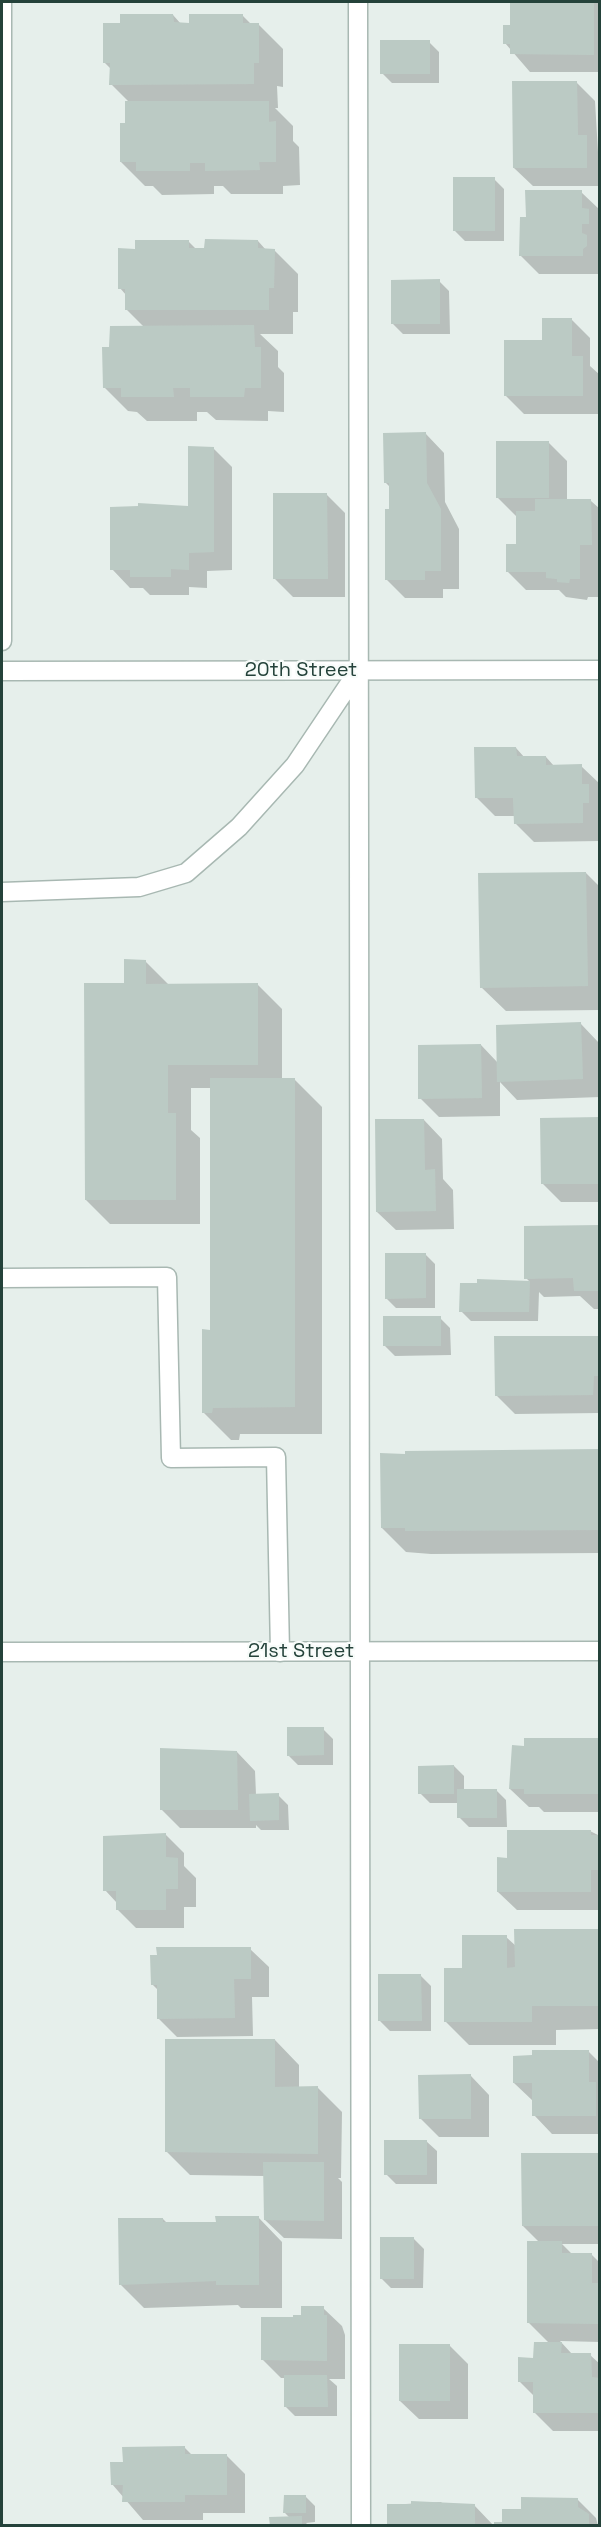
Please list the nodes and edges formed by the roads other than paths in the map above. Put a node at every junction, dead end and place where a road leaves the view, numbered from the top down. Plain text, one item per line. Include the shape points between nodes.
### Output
1 (2, 2) edge
2 (358, 2) edge
3 (2, 641) edge
4 (600, 670) edge
5 (2, 671) edge
6 (358, 671) junction
7 (2, 892) edge
8 (2, 1278) edge
9 (358, 1651) junction
10 (600, 1651) edge
11 (2, 1652) edge
12 (280, 1652) junction
13 (361, 2526) edge

1 - 3 street
2 - 6 street
4 - 6 street, 20th Street
5 - 6 street, 20th Street
6 - 7 street via 295,765 239,827 186,873 140,887
6 - 9 street
8 - 12 street via 167,1277 171,1458 276,1457
9 - 10 street, 21st Street
9 - 12 street, 21st Street
9 - 13 street
11 - 12 street, 21st Street

